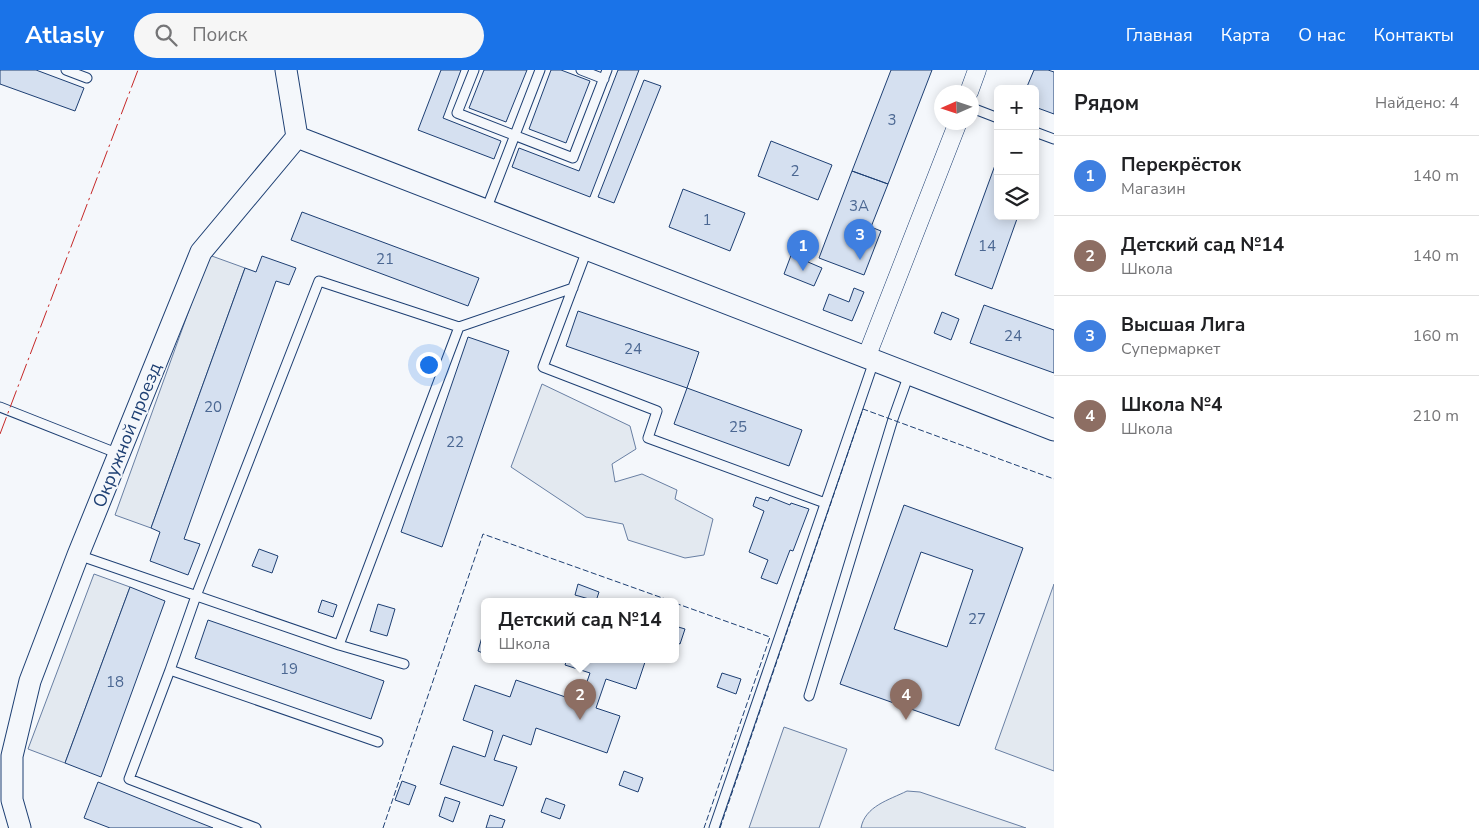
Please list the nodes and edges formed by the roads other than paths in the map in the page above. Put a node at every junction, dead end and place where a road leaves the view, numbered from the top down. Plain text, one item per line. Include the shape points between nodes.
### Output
1 (66, 70) edge
2 (286, 70) edge
3 (474, 70) edge
4 (540, 70) edge
5 (581, 70) edge
6 (977, 70) edge
7 (605, 74) edge
8 (87, 78) dead end
9 (972, 85) edge
10 (979, 111) edge
11 (994, 116) edge
12 (955, 130) edge
13 (1039, 133) edge
14 (515, 135) junction
15 (297, 137) junction
16 (1054, 139) edge
17 (486, 211) junction
18 (587, 250) junction
19 (573, 288) junction
20 (460, 327) junction
21 (870, 359) junction
22 (909, 374) junction
23 (0, 407) edge
24 (1054, 430) edge
25 (119, 454) junction
26 (825, 503) junction
27 (78, 555) junction
28 (196, 596) junction
29 (339, 645) junction
30 (404, 664) dead end
31 (170, 670) junction
32 (809, 696) dead end
33 (378, 742) dead end
34 (20, 828) edge
35 (256, 828) edge
36 (714, 828) edge

1 - 8 lane
2 - 15 street
3 - 14 lane via 457,113
4 - 14 lane
5 - 7 lane
6 - 9 street
7 - 14 lane via 573,158
10 - 11 lane
12 - 21 street
13 - 16 lane
14 - 17 lane
15 - 17 street
15 - 25 street, Окружной проезд via 201,252
17 - 18 street
18 - 19 lane
18 - 21 street
19 - 20 lane
19 - 26 lane via 543,367 657,411 648,438
20 - 28 lane via 319,281
20 - 29 lane
21 - 22 street
21 - 26 lane
22 - 24 street
22 - 32 lane
23 - 25 lane
25 - 27 street, Окружной проезд
26 - 36 lane
27 - 28 lane
27 - 34 street, Окружной проезд via 30,681 12,756 12,800
28 - 29 lane
28 - 31 lane
29 - 30 lane
31 - 33 lane
31 - 35 lane via 129,779

